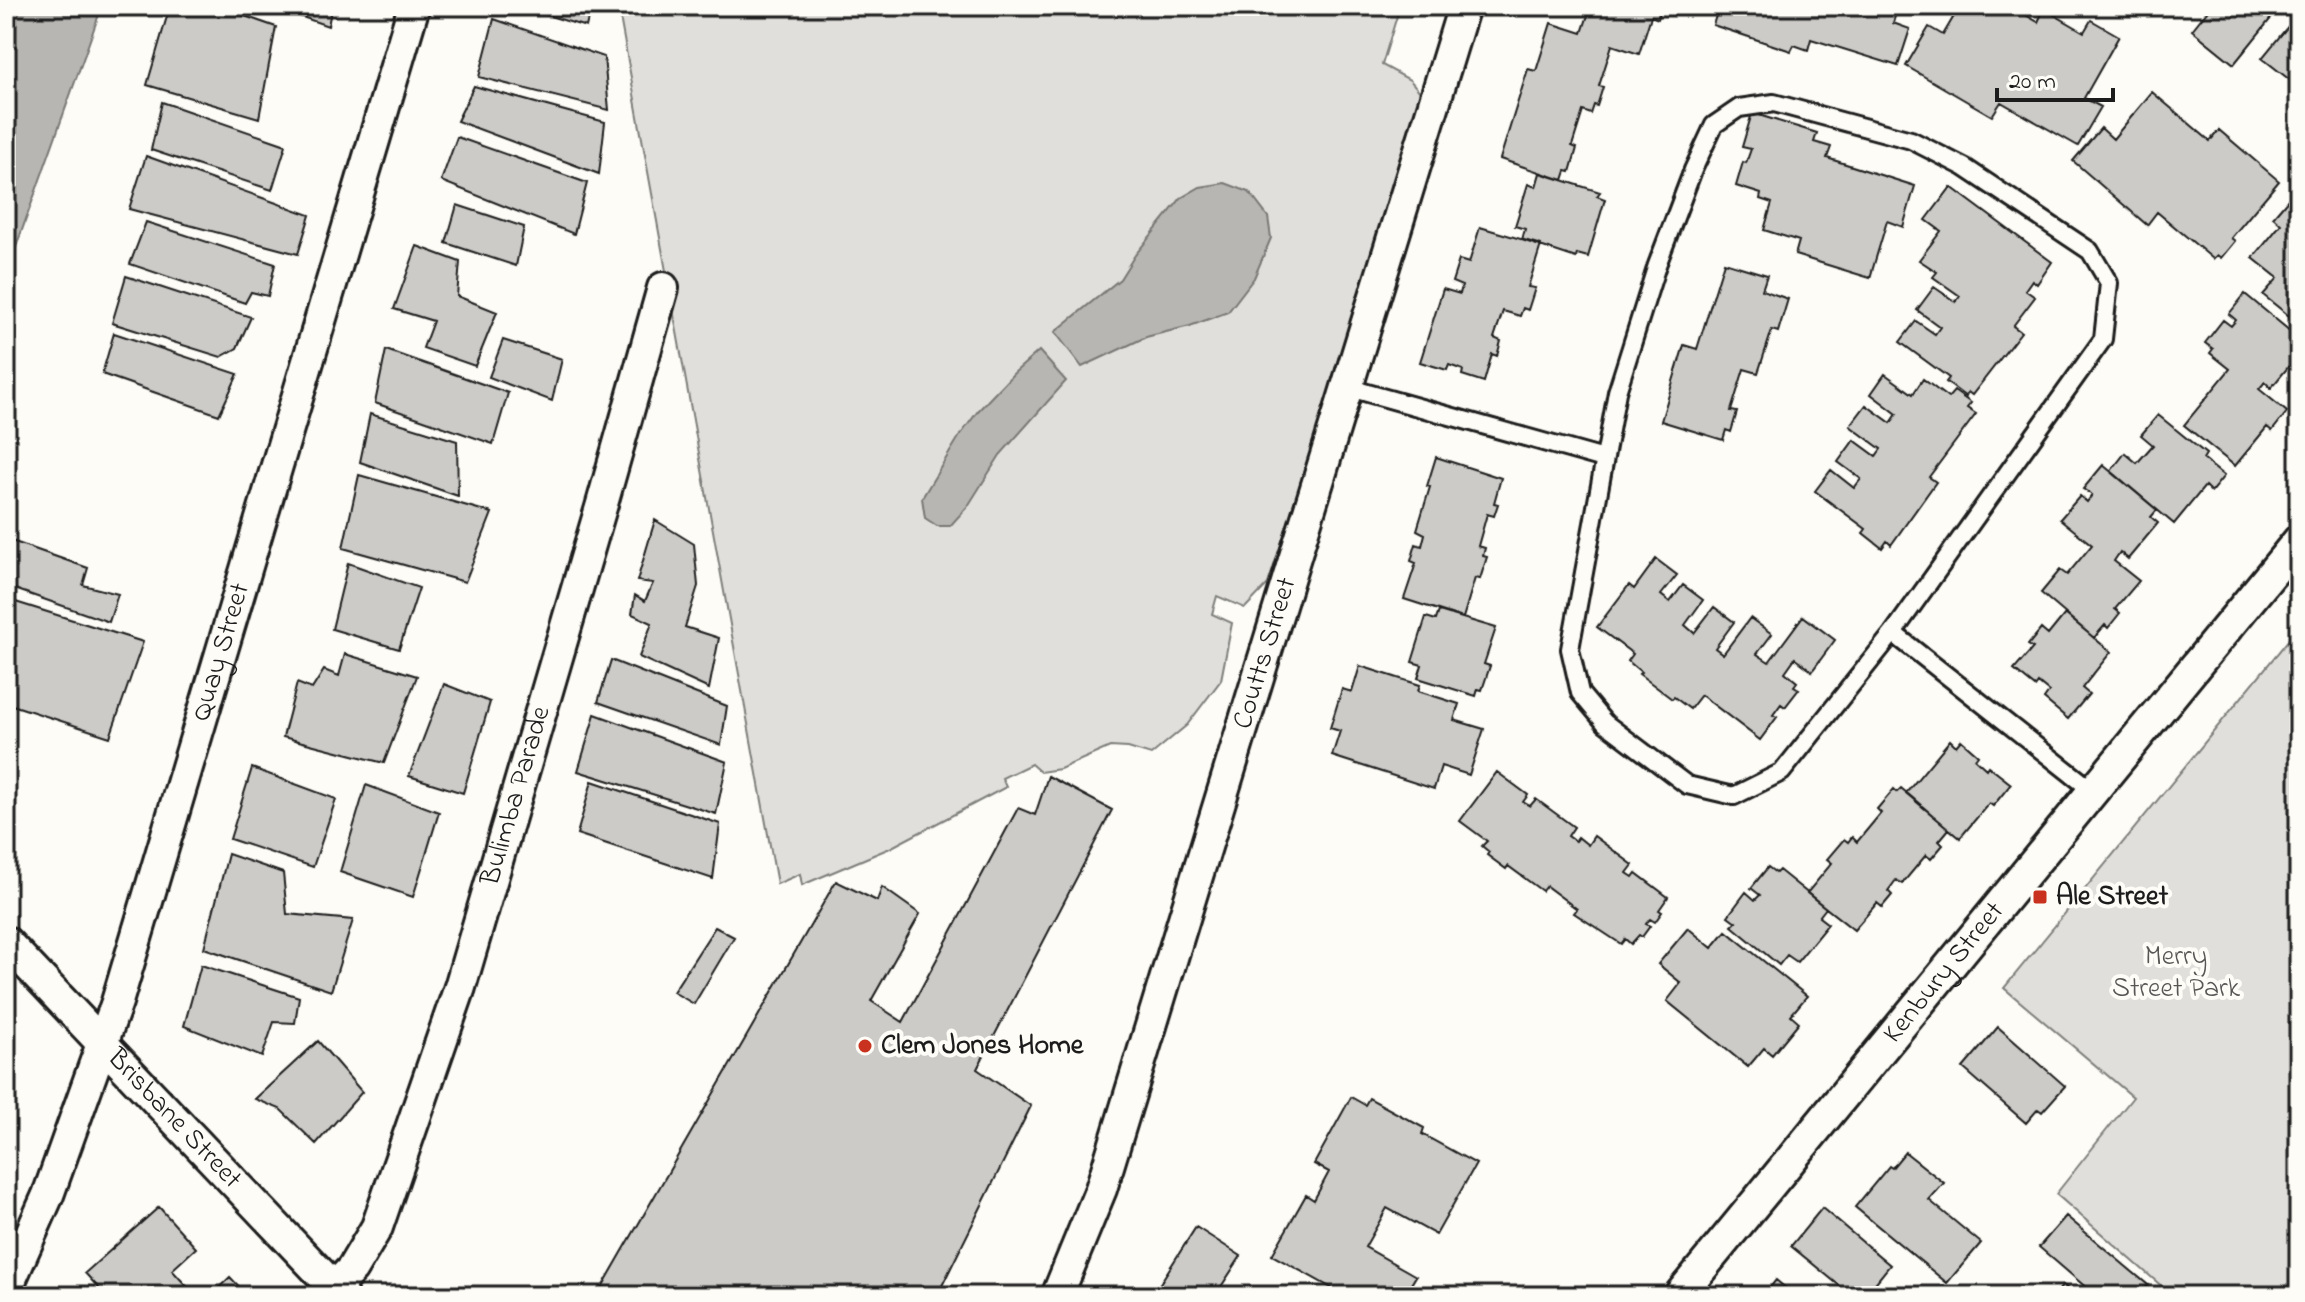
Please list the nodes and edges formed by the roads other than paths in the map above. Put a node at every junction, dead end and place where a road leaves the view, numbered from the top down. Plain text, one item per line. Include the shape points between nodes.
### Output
1 (414, 6) edge
2 (1464, 6) edge
3 (663, 288) dead end
4 (1346, 387) junction
5 (1604, 459) junction
6 (2299, 540) edge
7 (1893, 633) junction
8 (2093, 791) junction
9 (6, 942) edge
10 (103, 1045) junction
11 (6, 1290) edge
12 (338, 1292) edge
13 (1057, 1296) edge
14 (1679, 1296) edge

1 - 10 street, Quay Street
2 - 4 street, Coutts Street
3 - 12 street, Bulimba Parade via 460,987 377,1227
4 - 5 lane
4 - 13 street, Coutts Street via 1101,1189
5 - 7 lane via 1570,649 1580,693 1605,723 1687,785 1734,796 1782,772
5 - 7 lane via 1617,392 1657,265 1714,125 1739,108 1774,103 1911,140 1964,167 2090,251 2109,283 2103,339
6 - 8 street, Kenbury Street
7 - 8 lane
8 - 14 street, Kenbury Street
9 - 10 street, Brisbane Street
10 - 11 street, Quay Street via 48,1195
10 - 12 street, Brisbane Street

